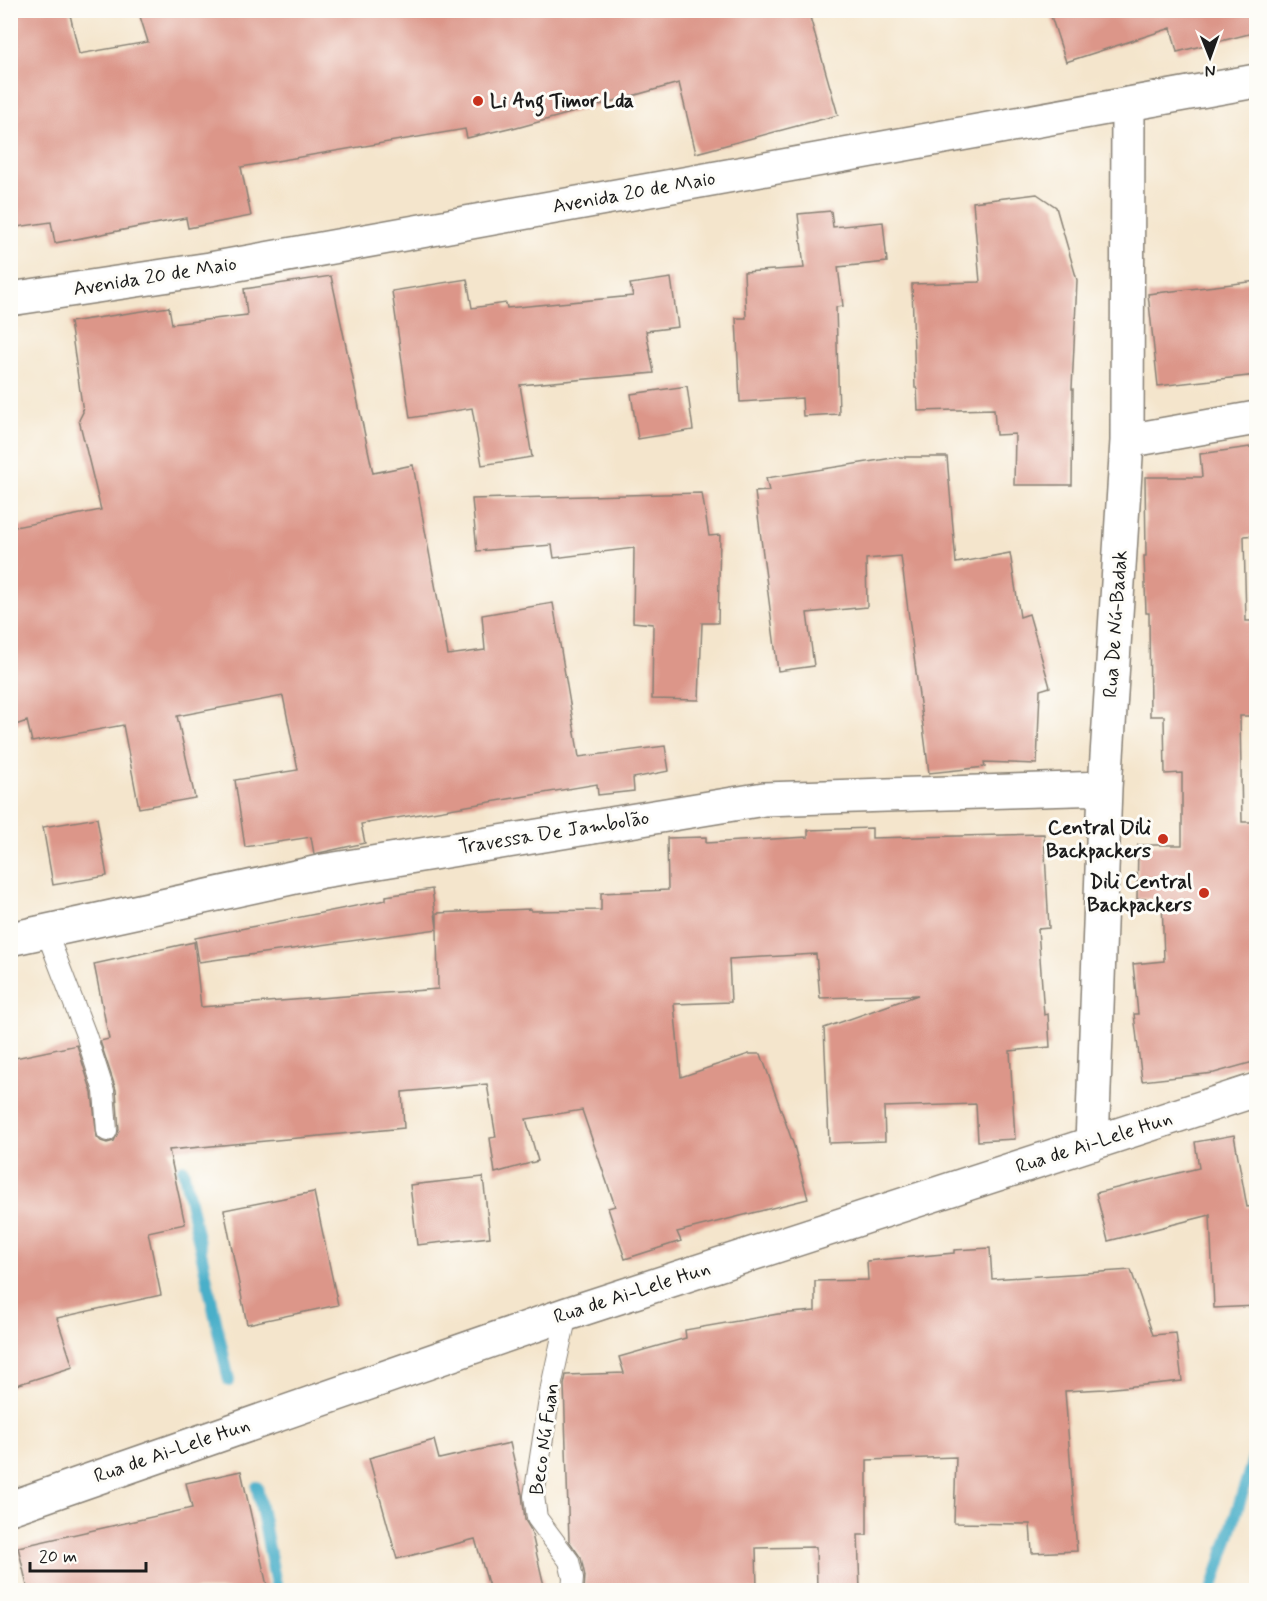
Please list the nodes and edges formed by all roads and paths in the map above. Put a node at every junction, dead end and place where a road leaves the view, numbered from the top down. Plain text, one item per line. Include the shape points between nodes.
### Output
1 (1257, 81) edge
2 (1128, 104) junction
3 (10, 299) edge
4 (1257, 418) edge
5 (1127, 441) junction
6 (1105, 788) junction
7 (46, 931) junction
8 (10, 939) edge
9 (1257, 1090) edge
10 (107, 1131) dead end
11 (1092, 1144) junction
12 (567, 1314) junction
13 (10, 1508) edge
14 (572, 1590) edge

1 - 2 street, Avenida 20 de Maio
2 - 3 street, Avenida 20 de Maio via 210,269
2 - 5 street, Rua De Nú-Badak
4 - 5 street
5 - 6 street, Rua De Nú-Badak
6 - 7 street, Travessa De Jambolão via 764,799 323,871
6 - 11 street, Rua De Nú-Badak
7 - 8 street, Travessa De Jambolão
7 - 10 lane via 104,1091
9 - 11 street, Rua de Ai-Lele Hun
11 - 12 street, Rua de Ai-Lele Hun
12 - 13 street, Rua de Ai-Lele Hun
12 - 14 lane, Beco Nú Fuan via 534,1496 537,1518 569,1561

